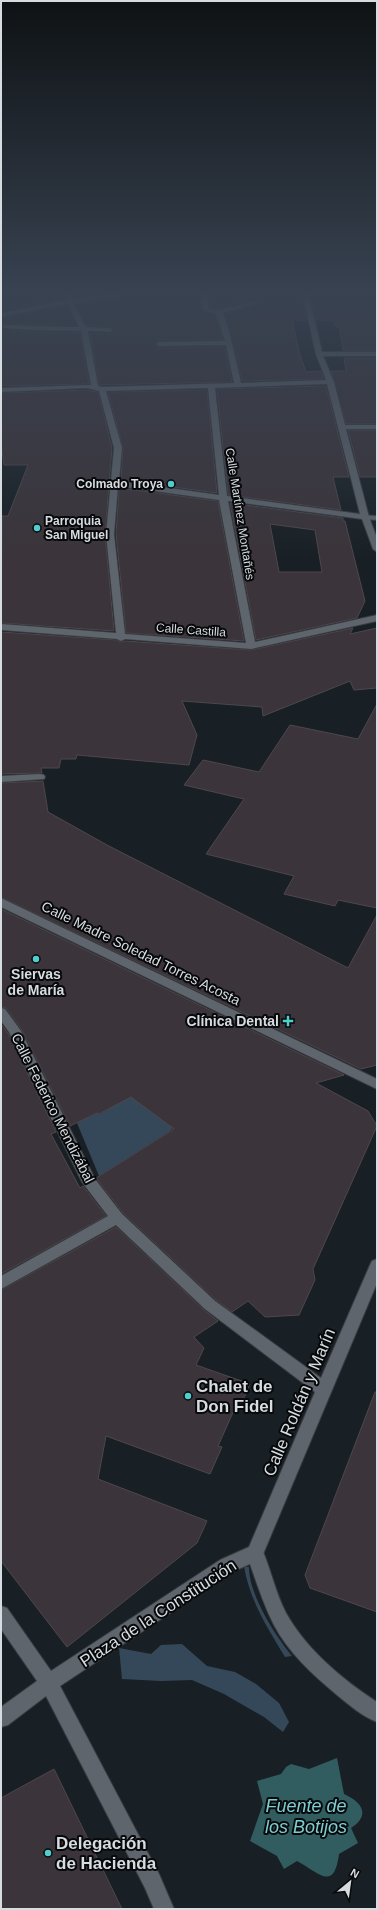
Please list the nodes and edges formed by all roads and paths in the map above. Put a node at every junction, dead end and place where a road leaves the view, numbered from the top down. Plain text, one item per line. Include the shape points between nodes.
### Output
1 (96, 381) edge
2 (237, 381) edge
3 (330, 382) joint
4 (238, 385) junction
5 (211, 386) junction
6 (98, 388) junction
7 (1, 390) edge
8 (341, 427) junction
9 (377, 427) edge
10 (115, 483) junction
11 (223, 498) junction
12 (365, 517) junction
13 (377, 518) edge
14 (377, 549) edge
15 (377, 618) edge
16 (1, 627) edge
17 (121, 638) junction
18 (251, 646) junction
19 (40, 776) dead end
20 (1, 779) edge
21 (1, 902) edge
22 (13, 908) junction
23 (1, 914) edge
24 (1, 1012) edge
25 (377, 1084) edge
26 (117, 1218) junction
27 (377, 1265) edge
28 (1, 1283) edge
29 (325, 1390) junction
30 (255, 1553) junction
31 (1, 1614) edge
32 (49, 1683) junction
33 (377, 1713) edge
34 (1, 1718) edge
35 (164, 1909) edge

1 - 6 street
2 - 4 street
3 - 4 street
3 - 8 street
4 - 5 street
5 - 6 street
5 - 11 street, Calle Martínez Montañés
6 - 7 street via 87,386
6 - 10 street via 118,448
8 - 9 street
8 - 12 street
10 - 11 street
10 - 17 street via 110,534
11 - 12 street
11 - 18 street, Calle Martínez Montañés
12 - 13 street
12 - 14 street
15 - 18 street, Calle Castilla
16 - 17 street, Calle Castilla
17 - 18 street, Calle Castilla
19 - 20 street
21 - 22 street, Calle Madre Soledad Torres Acosta
22 - 23 street
22 - 25 street, Calle Madre Soledad Torres Acosta
24 - 26 street, Calle Federico Mendizábal via 15,1031 88,1182
26 - 28 street
26 - 29 street, Calle Federico Mendizábal via 210,1305
27 - 29 street, Calle Roldán y Marín
29 - 30 street, Calle Roldán y Marín
30 - 32 street, Plaza de la Constitución via 226,1566
30 - 33 street, Plaza de la Constitución via 281,1621 329,1677
31 - 32 street
32 - 34 street, Plaza de la Constitución
32 - 35 street via 152,1880

